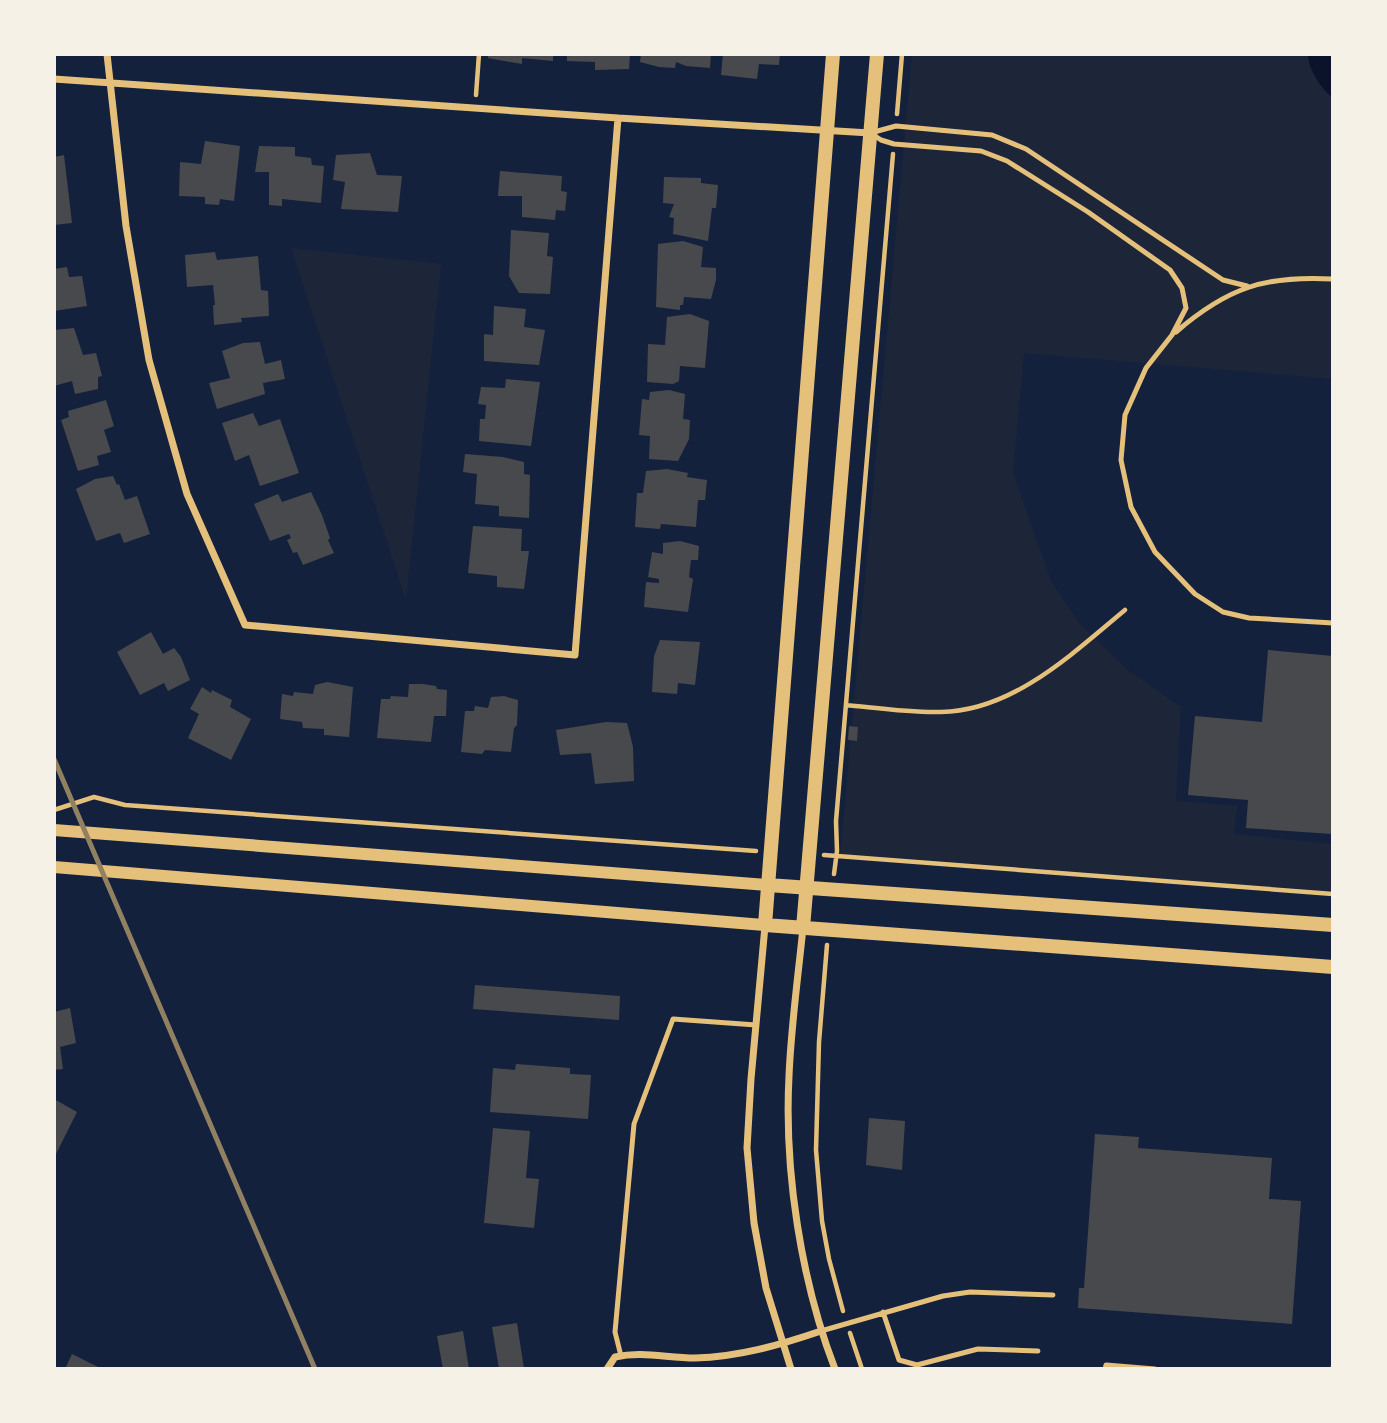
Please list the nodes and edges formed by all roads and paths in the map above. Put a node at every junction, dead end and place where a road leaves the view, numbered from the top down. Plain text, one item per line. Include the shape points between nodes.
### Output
1 (107, 54) edge
2 (480, 54) edge
3 (833, 54) edge
4 (877, 54) edge
5 (902, 54) edge
6 (54, 79) edge
7 (109, 83) junction
8 (475, 108) junction
9 (897, 112) dead end
10 (618, 118) junction
11 (826, 129) junction
12 (871, 133) junction
13 (892, 159) dead end
14 (1333, 279) edge
15 (1247, 286) junction
16 (1172, 335) junction
17 (1125, 610) dead end
18 (1333, 623) edge
19 (846, 705) junction
20 (54, 810) edge
21 (54, 831) edge
22 (770, 852) junction
23 (809, 854) junction
24 (836, 858) junction
25 (54, 867) edge
26 (768, 885) junction
27 (806, 888) junction
28 (1333, 894) edge
29 (765, 925) junction
30 (1333, 925) edge
31 (803, 928) junction
32 (826, 957) dead end
33 (1333, 967) edge
34 (756, 1025) junction
35 (1053, 1295) dead end
36 (840, 1301) dead end
37 (883, 1312) junction
38 (821, 1331) junction
39 (853, 1344) dead end
40 (783, 1345) junction
41 (1038, 1351) dead end
42 (621, 1356) junction
43 (607, 1369) edge
44 (791, 1369) edge
45 (835, 1369) edge
46 (862, 1369) edge
47 (1105, 1369) edge
48 (1155, 1369) edge

1 - 7 street
2 - 8 path
3 - 11 main road
4 - 12 main road
5 - 9 path
6 - 7 street
7 - 8 street
7 - 10 street via 126,226 149,360 187,494 246,625 575,655
8 - 10 street
10 - 11 street
11 - 12 street
11 - 22 main road
12 - 15 lane via 896,126 992,135 1026,149 1223,280
12 - 16 lane via 894,144 981,151 1007,161 1088,212 1170,270 1182,288 1186,308
12 - 23 main road
13 - 19 path
14 - 15 lane via 1305,277
15 - 16 lane via 1202,310
16 - 18 lane via 1146,368 1125,415 1121,460 1131,507 1155,552 1195,594 1223,612
17 - 19 path via 1047,673 979,706 944,712
19 - 24 path
20 - 22 path via 94,797 125,805
21 - 26 street
22 - 26 main road
23 - 24 path
23 - 27 main road
24 - 28 path
25 - 29 street
26 - 27 main road
26 - 29 main road
27 - 30 main road
27 - 31 main road
29 - 31 main road
29 - 34 street
31 - 33 main road
31 - 38 street via 789,1078 791,1152 798,1224
32 - 36 path via 816,1150 822,1221
34 - 40 street via 747,1148 766,1288
34 - 42 lane via 673,1019 634,1124 615,1332
35 - 37 lane via 970,1292
37 - 38 lane
37 - 41 lane via 898,1360 917,1365 978,1349
38 - 40 street
38 - 45 street
39 - 46 path
40 - 42 street via 694,1358
40 - 44 street
42 - 43 street
47 - 48 lane via 1106,1365

